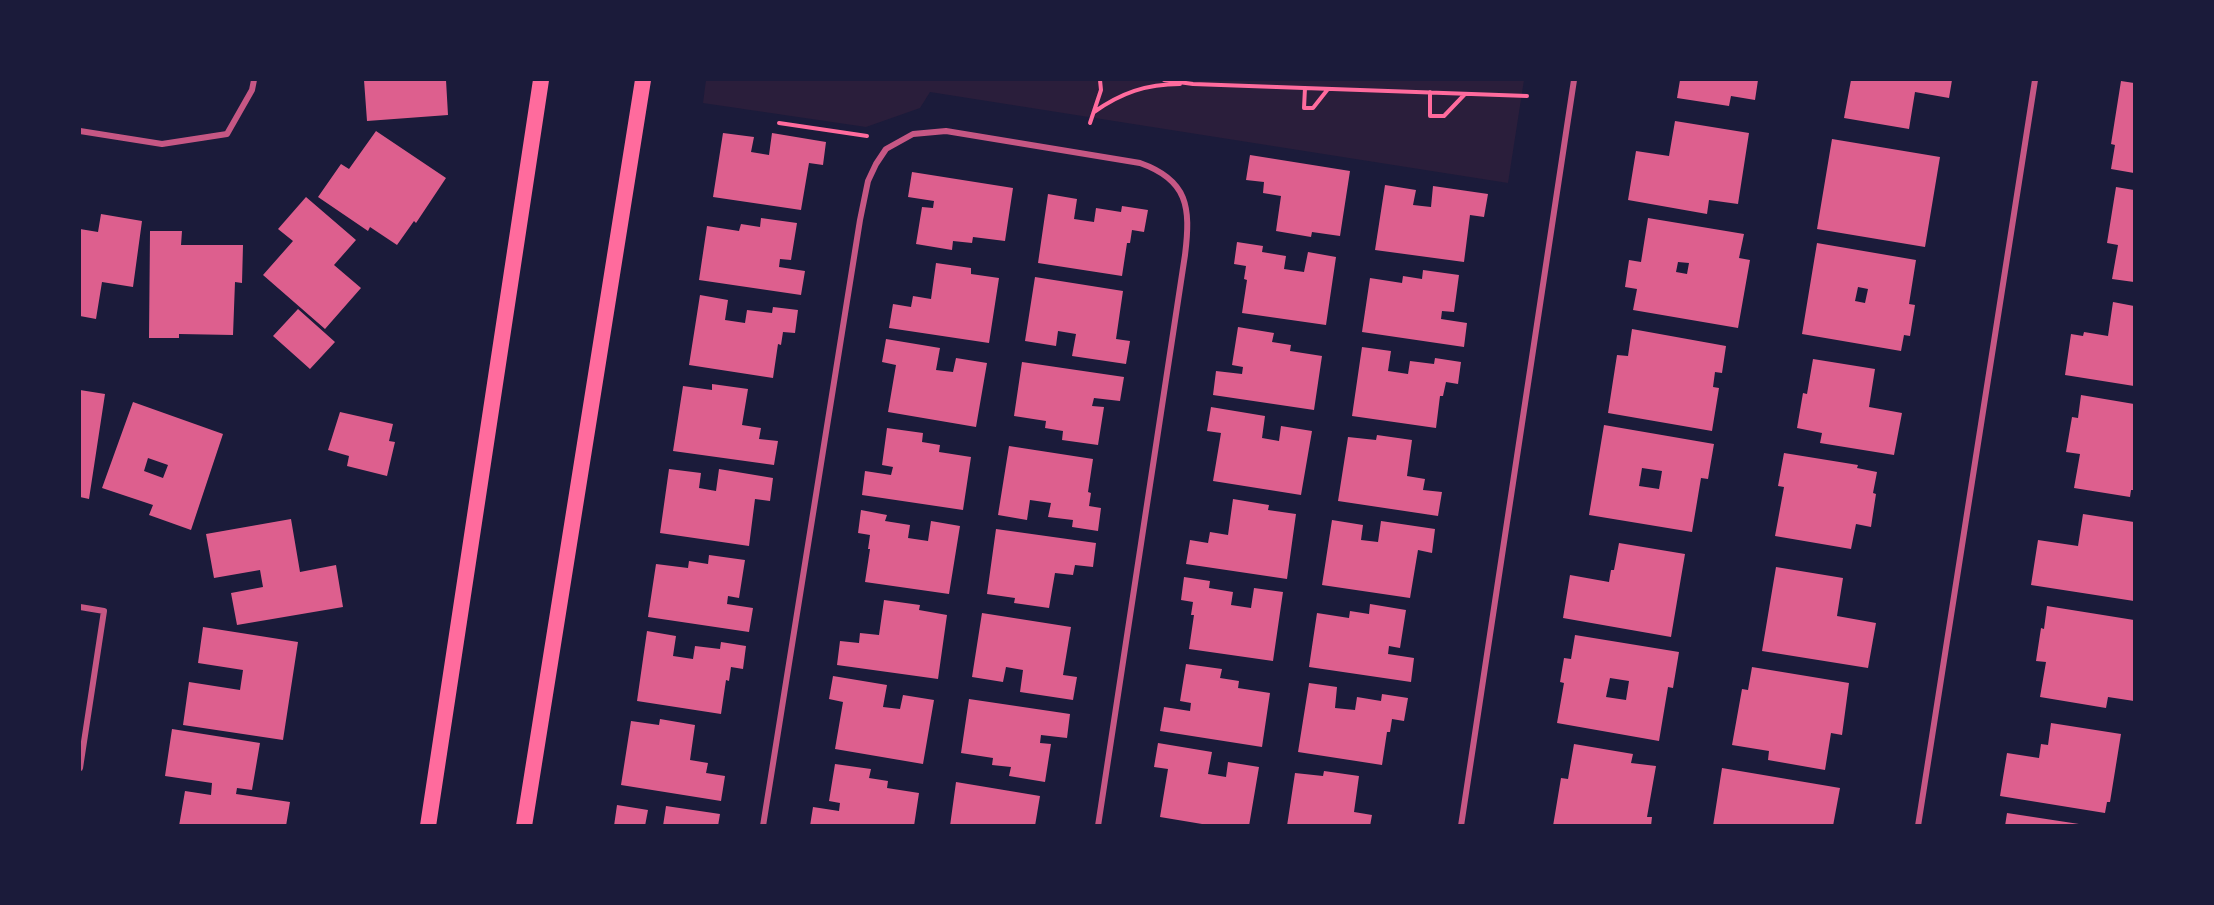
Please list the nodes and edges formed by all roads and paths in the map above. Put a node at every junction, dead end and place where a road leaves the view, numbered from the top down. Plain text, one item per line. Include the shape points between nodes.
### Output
1 (254, 80) edge
2 (541, 80) edge
3 (644, 80) edge
4 (1100, 80) edge
5 (1164, 80) edge
6 (1574, 80) edge
7 (2035, 80) edge
8 (1192, 84) junction
9 (1305, 88) junction
10 (1328, 89) junction
11 (1430, 92) junction
12 (1465, 94) junction
13 (1527, 96) dead end
14 (1094, 112) junction
15 (779, 123) dead end
16 (1090, 123) dead end
17 (80, 131) edge
18 (868, 136) dead end
19 (80, 607) edge
20 (80, 768) edge
21 (428, 825) edge
22 (524, 825) edge
23 (763, 825) edge
24 (1098, 825) edge
25 (1461, 825) edge
26 (1918, 825) edge

1 - 17 street via 227,134 162,144
2 - 21 highway
3 - 22 highway
4 - 14 path
5 - 8 path
6 - 25 street
7 - 26 street
8 - 9 path
8 - 14 path via 1140,88
9 - 10 path
9 - 10 path via 1304,108 1313,108
10 - 11 path
11 - 12 path
11 - 12 path via 1430,116 1444,116
12 - 13 path
14 - 16 path
15 - 18 path
19 - 20 street via 104,611
23 - 24 street via 868,181 886,149 913,134 946,131 1122,159 1169,177 1185,200 1188,236

